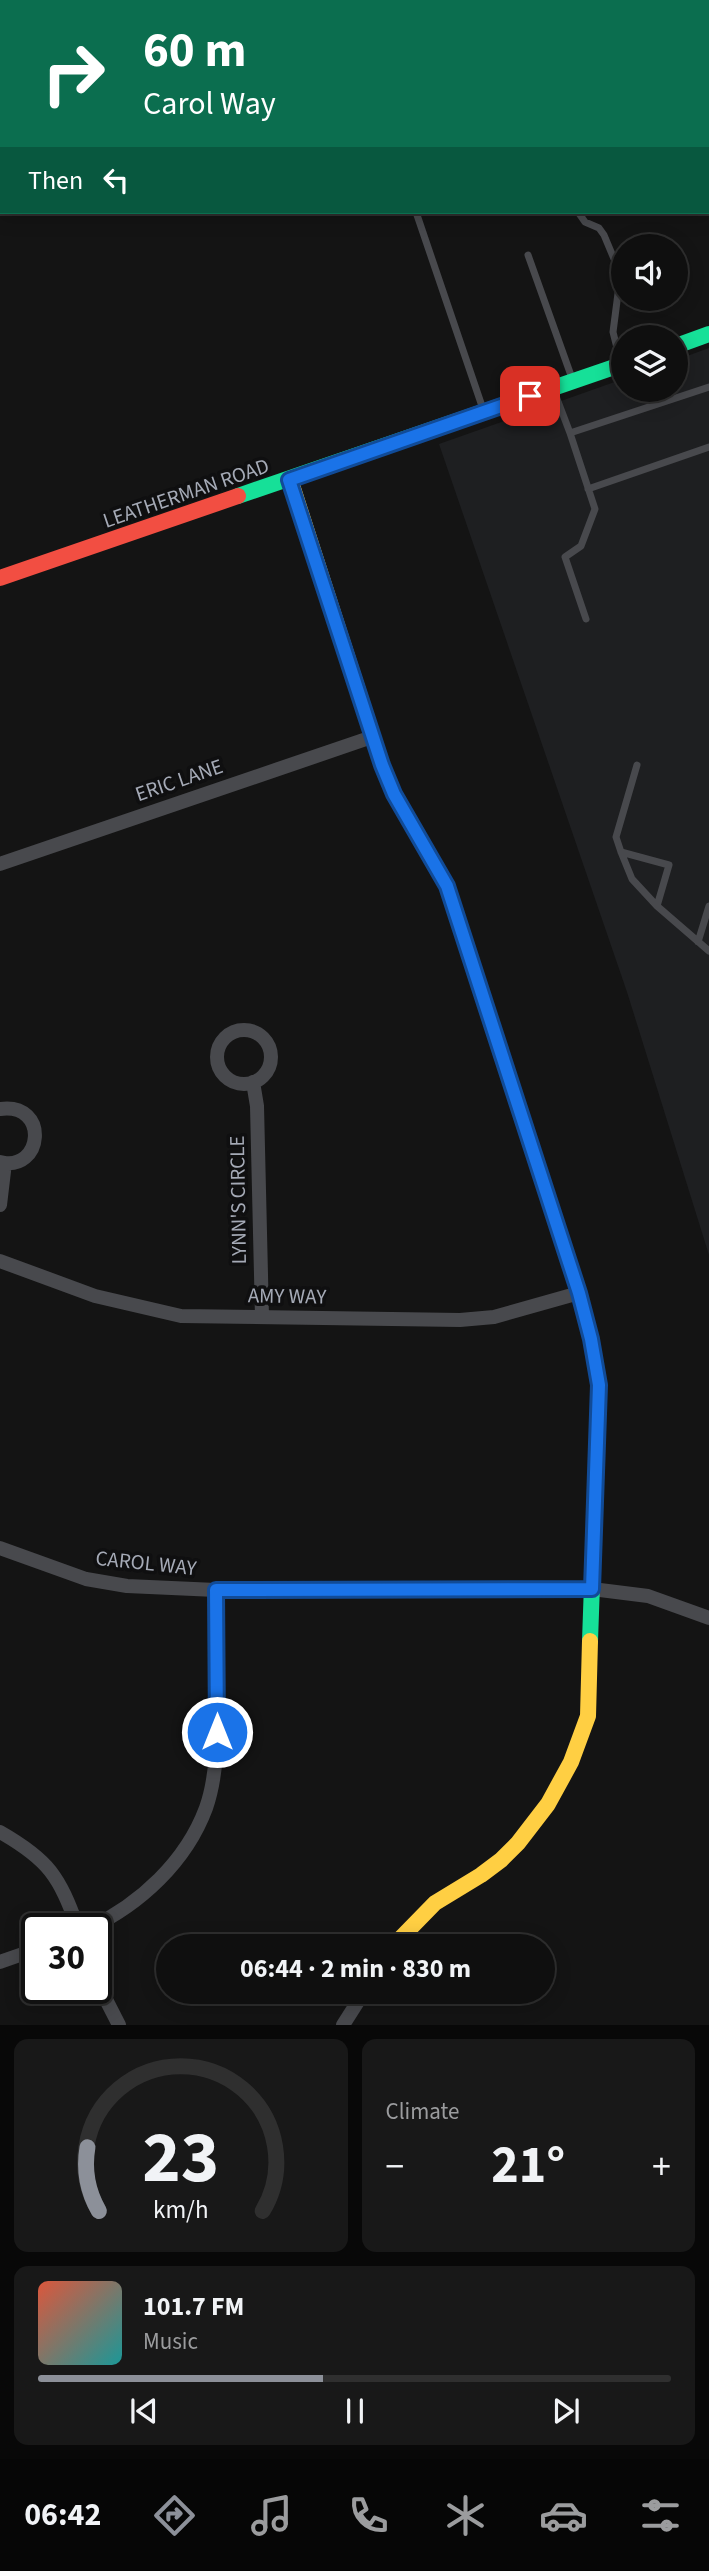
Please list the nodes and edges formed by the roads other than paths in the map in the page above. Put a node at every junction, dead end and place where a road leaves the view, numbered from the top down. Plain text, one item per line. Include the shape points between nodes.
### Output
1 (417, 214) edge
2 (579, 214) edge
3 (528, 255) dead end
4 (614, 325) edge
5 (709, 334) edge
6 (688, 342) edge
7 (611, 369) edge
8 (573, 381) junction
9 (709, 387) edge
10 (553, 388) junction
11 (484, 412) junction
12 (570, 433) junction
13 (709, 447) edge
14 (289, 480) junction
15 (589, 489) junction
16 (0, 578) edge
17 (586, 620) dead end
18 (372, 737) junction
19 (636, 765) dead end
20 (621, 852) junction
21 (0, 864) edge
22 (657, 906) junction
23 (709, 906) edge
24 (698, 942) junction
25 (709, 951) edge
26 (253, 1082) dead end
27 (0, 1109) edge
28 (2, 1163) edge
29 (0, 1205) edge
30 (0, 1261) edge
31 (579, 1293) junction
32 (262, 1317) junction
33 (0, 1548) edge
34 (592, 1589) junction
35 (216, 1590) junction
36 (709, 1618) edge
37 (0, 1832) edge
38 (73, 1913) edge
39 (112, 1915) edge
40 (402, 1934) edge
41 (21, 1955) edge
42 (0, 1962) edge
43 (108, 2004) edge
44 (357, 2004) edge
45 (119, 2025) edge
46 (344, 2025) edge

1 - 11 lane
2 - 4 lane via 604,234 620,278
3 - 8 lane
5 - 6 street
7 - 8 street, LEATHERMAN ROAD
8 - 10 street, LEATHERMAN ROAD
9 - 12 lane
10 - 11 street, LEATHERMAN ROAD
10 - 12 lane
11 - 14 street, LEATHERMAN ROAD
12 - 15 lane
13 - 15 lane
14 - 16 street, LEATHERMAN ROAD
14 - 18 street
15 - 17 lane via 595,509 581,546 565,556
18 - 21 street, ERIC LANE
18 - 31 street via 394,794 447,886
19 - 20 lane via 616,837
20 - 22 lane via 632,879
20 - 22 lane via 669,865
22 - 24 lane
23 - 24 lane
24 - 25 lane
26 - 32 street, LYNN'S CIRCLE
27 - 28 street via 20,1110 35,1130 29,1154 14,1163
28 - 29 street
30 - 32 street, AMY WAY via 128,1305 181,1316
31 - 32 street, AMY WAY via 494,1317 460,1320
31 - 34 street via 599,1385
33 - 35 street, CAROL WAY via 86,1579 127,1586
34 - 35 street, CAROL WAY
34 - 36 street, CAROL WAY via 648,1597
34 - 40 street via 588,1716 564,1778 527,1833 503,1857 430,1907
35 - 39 street via 217,1732 206,1808 176,1860 154,1886
37 - 38 street via 30,1850 55,1874
41 - 42 street
43 - 45 street
44 - 46 street

